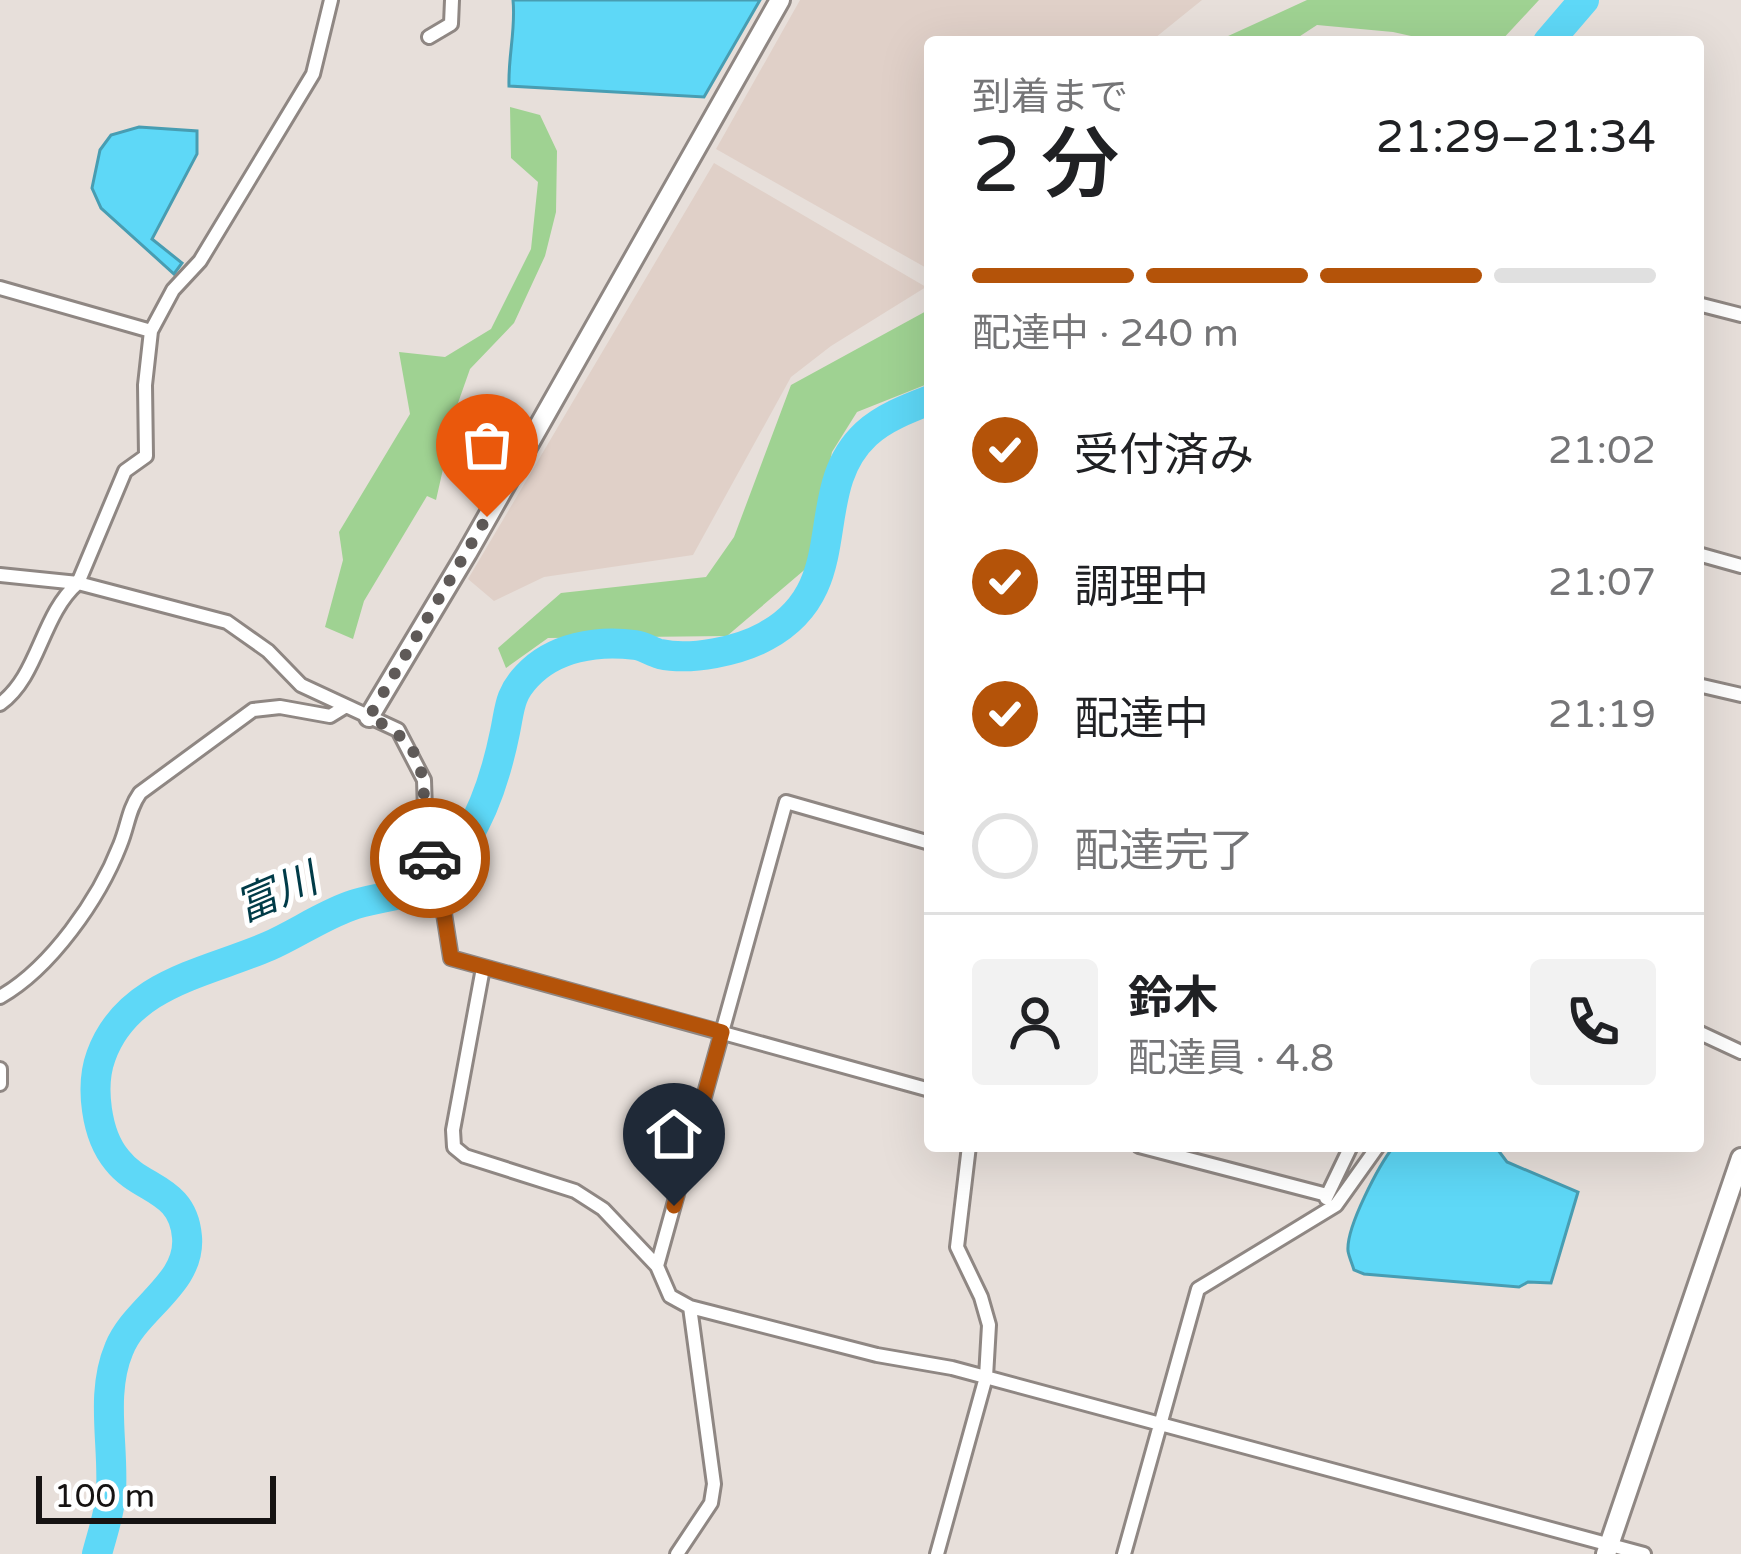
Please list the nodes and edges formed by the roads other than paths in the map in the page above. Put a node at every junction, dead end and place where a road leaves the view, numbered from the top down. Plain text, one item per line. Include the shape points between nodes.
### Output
1 (331, 0) edge
2 (452, 0) edge
3 (780, 0) edge
4 (429, 37) dead end
5 (0, 288) edge
6 (1704, 306) edge
7 (1741, 315) edge
8 (151, 331) junction
9 (1704, 556) edge
10 (1741, 566) edge
11 (0, 575) edge
12 (78, 583) junction
13 (1704, 686) edge
14 (1741, 695) edge
15 (0, 704) edge
16 (343, 708) junction
17 (369, 717) junction
18 (924, 841) edge
19 (483, 968) junction
20 (0, 998) edge
21 (722, 1032) junction
22 (1704, 1035) edge
23 (1741, 1052) edge
24 (0, 1070) edge
25 (0, 1084) edge
26 (924, 1088) edge
27 (968, 1152) edge
28 (1162, 1152) edge
29 (1348, 1152) edge
30 (1374, 1152) edge
31 (1741, 1158) edge
32 (1327, 1195) junction
33 (1323, 1211) junction
34 (657, 1266) junction
35 (690, 1307) junction
36 (986, 1377) junction
37 (1159, 1423) junction
38 (1607, 1550) edge
39 (677, 1554) edge
40 (937, 1554) edge
41 (1124, 1554) edge
42 (1645, 1554) edge

1 - 8 street via 314,74
2 - 4 street via 451,23
3 - 17 street
5 - 8 street
6 - 7 street
8 - 12 street via 146,456 125,472
9 - 10 street
11 - 12 street
12 - 15 street
12 - 16 street via 227,622 301,686
13 - 14 street
16 - 17 street
16 - 20 street via 330,716 253,710 140,793 120,845 56,951
17 - 19 street via 398,730 412,751 424,780 426,841 451,958
18 - 21 street via 786,802
19 - 21 street
19 - 34 street via 454,1147 575,1191
21 - 26 street
21 - 34 street
22 - 23 street
24 - 25 street
27 - 36 street via 957,1247 988,1325
28 - 32 street
29 - 32 street
30 - 33 street
31 - 38 street
32 - 33 street
33 - 37 street via 1198,1289
34 - 35 street via 670,1296
35 - 36 street
35 - 39 street via 714,1484 711,1503
36 - 37 street
36 - 40 street
37 - 38 street
37 - 41 street
38 - 42 street

